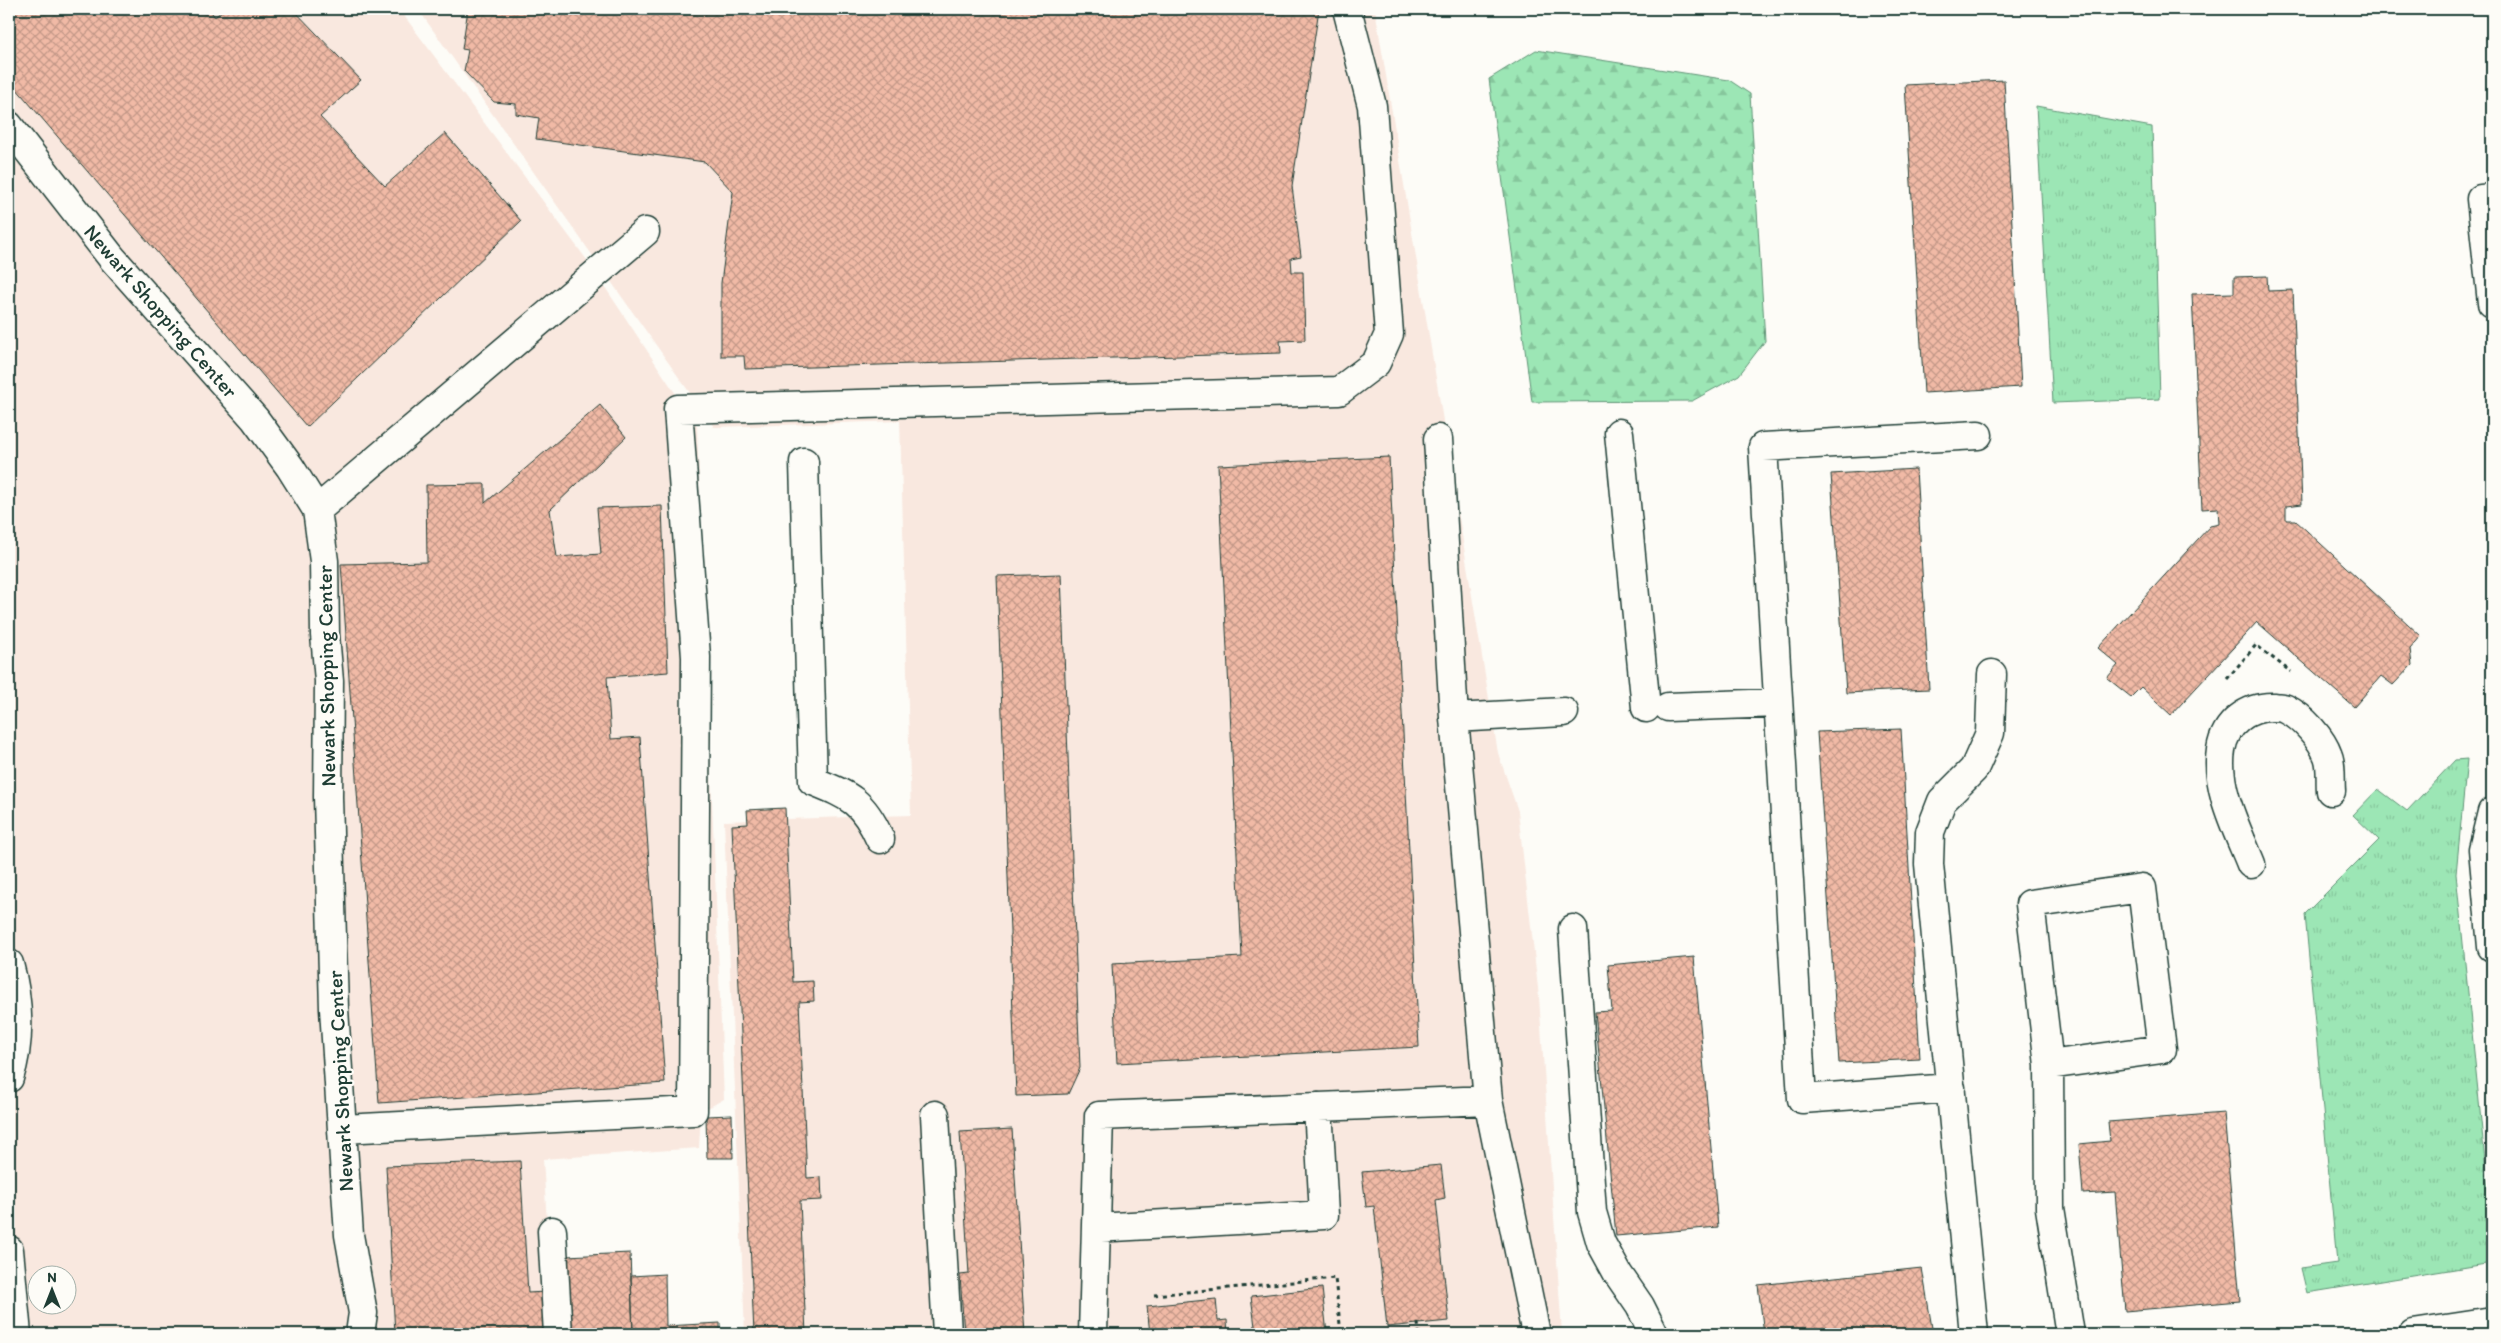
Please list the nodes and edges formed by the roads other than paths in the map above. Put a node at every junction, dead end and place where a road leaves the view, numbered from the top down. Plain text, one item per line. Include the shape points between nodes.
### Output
1 (1347, 9) edge
2 (9, 126) edge
3 (2492, 198) edge
4 (646, 232) dead end
5 (2492, 303) edge
6 (1619, 433) dead end
7 (1978, 435) dead end
8 (1438, 439) dead end
9 (804, 462) dead end
10 (317, 510) junction
11 (1992, 674) dead end
12 (1778, 703) junction
13 (1564, 712) dead end
14 (1454, 718) junction
15 (2331, 790) dead end
16 (2492, 812) edge
17 (880, 839) dead end
18 (2251, 864) dead end
19 (1573, 929) dead end
20 (2492, 947) edge
21 (9, 964) edge
22 (2049, 1065) junction
23 (9, 1078) edge
24 (1951, 1088) junction
25 (1488, 1100) junction
26 (1318, 1107) junction
27 (935, 1114) dead end
28 (343, 1128) junction
29 (1096, 1228) junction
30 (552, 1231) dead end
31 (9, 1250) edge
32 (2492, 1322) edge
33 (17, 1334) edge
34 (360, 1334) edge
35 (558, 1334) edge
36 (947, 1334) edge
37 (1093, 1334) edge
38 (1536, 1334) edge
39 (1654, 1334) edge
40 (1974, 1334) edge
41 (2070, 1334) edge
42 (2421, 1334) edge

1 - 28 main road via 1372,106 1389,334 1376,363 1340,391 678,409 696,657 693,1111
2 - 10 main road, Newark Shopping Center via 112,258 255,419
3 - 5 main road via 2481,199
4 - 10 main road
6 - 12 main road via 1657,708
7 - 12 main road via 1762,446
8 - 14 main road
9 - 17 main road via 813,781 850,796 872,820
10 - 28 main road, Newark Shopping Center via 324,561 334,1009
11 - 24 main road via 1990,733 1974,769 1942,800 1930,832 1929,864
12 - 24 main road via 1802,1099
13 - 14 main road
14 - 25 main road
15 - 18 main road via 2330,759 2321,742 2301,721 2285,708 2262,707 2244,713 2226,732 2221,751 2223,788
16 - 20 main road via 2483,849
19 - 39 main road via 1592,1212 1601,1243
21 - 23 main road via 16,988 17,1024 16,1058
22 - 22 main road via 2030,904 2142,888 2162,1049
22 - 41 main road via 2050,1208
24 - 40 main road
25 - 26 main road
25 - 38 main road
26 - 29 main road via 1099,1116
26 - 29 main road via 1324,1215
27 - 36 main road
28 - 34 main road, Newark Shopping Center via 349,1235 363,1313
29 - 37 main road
30 - 35 main road
31 - 33 main road
32 - 42 main road

